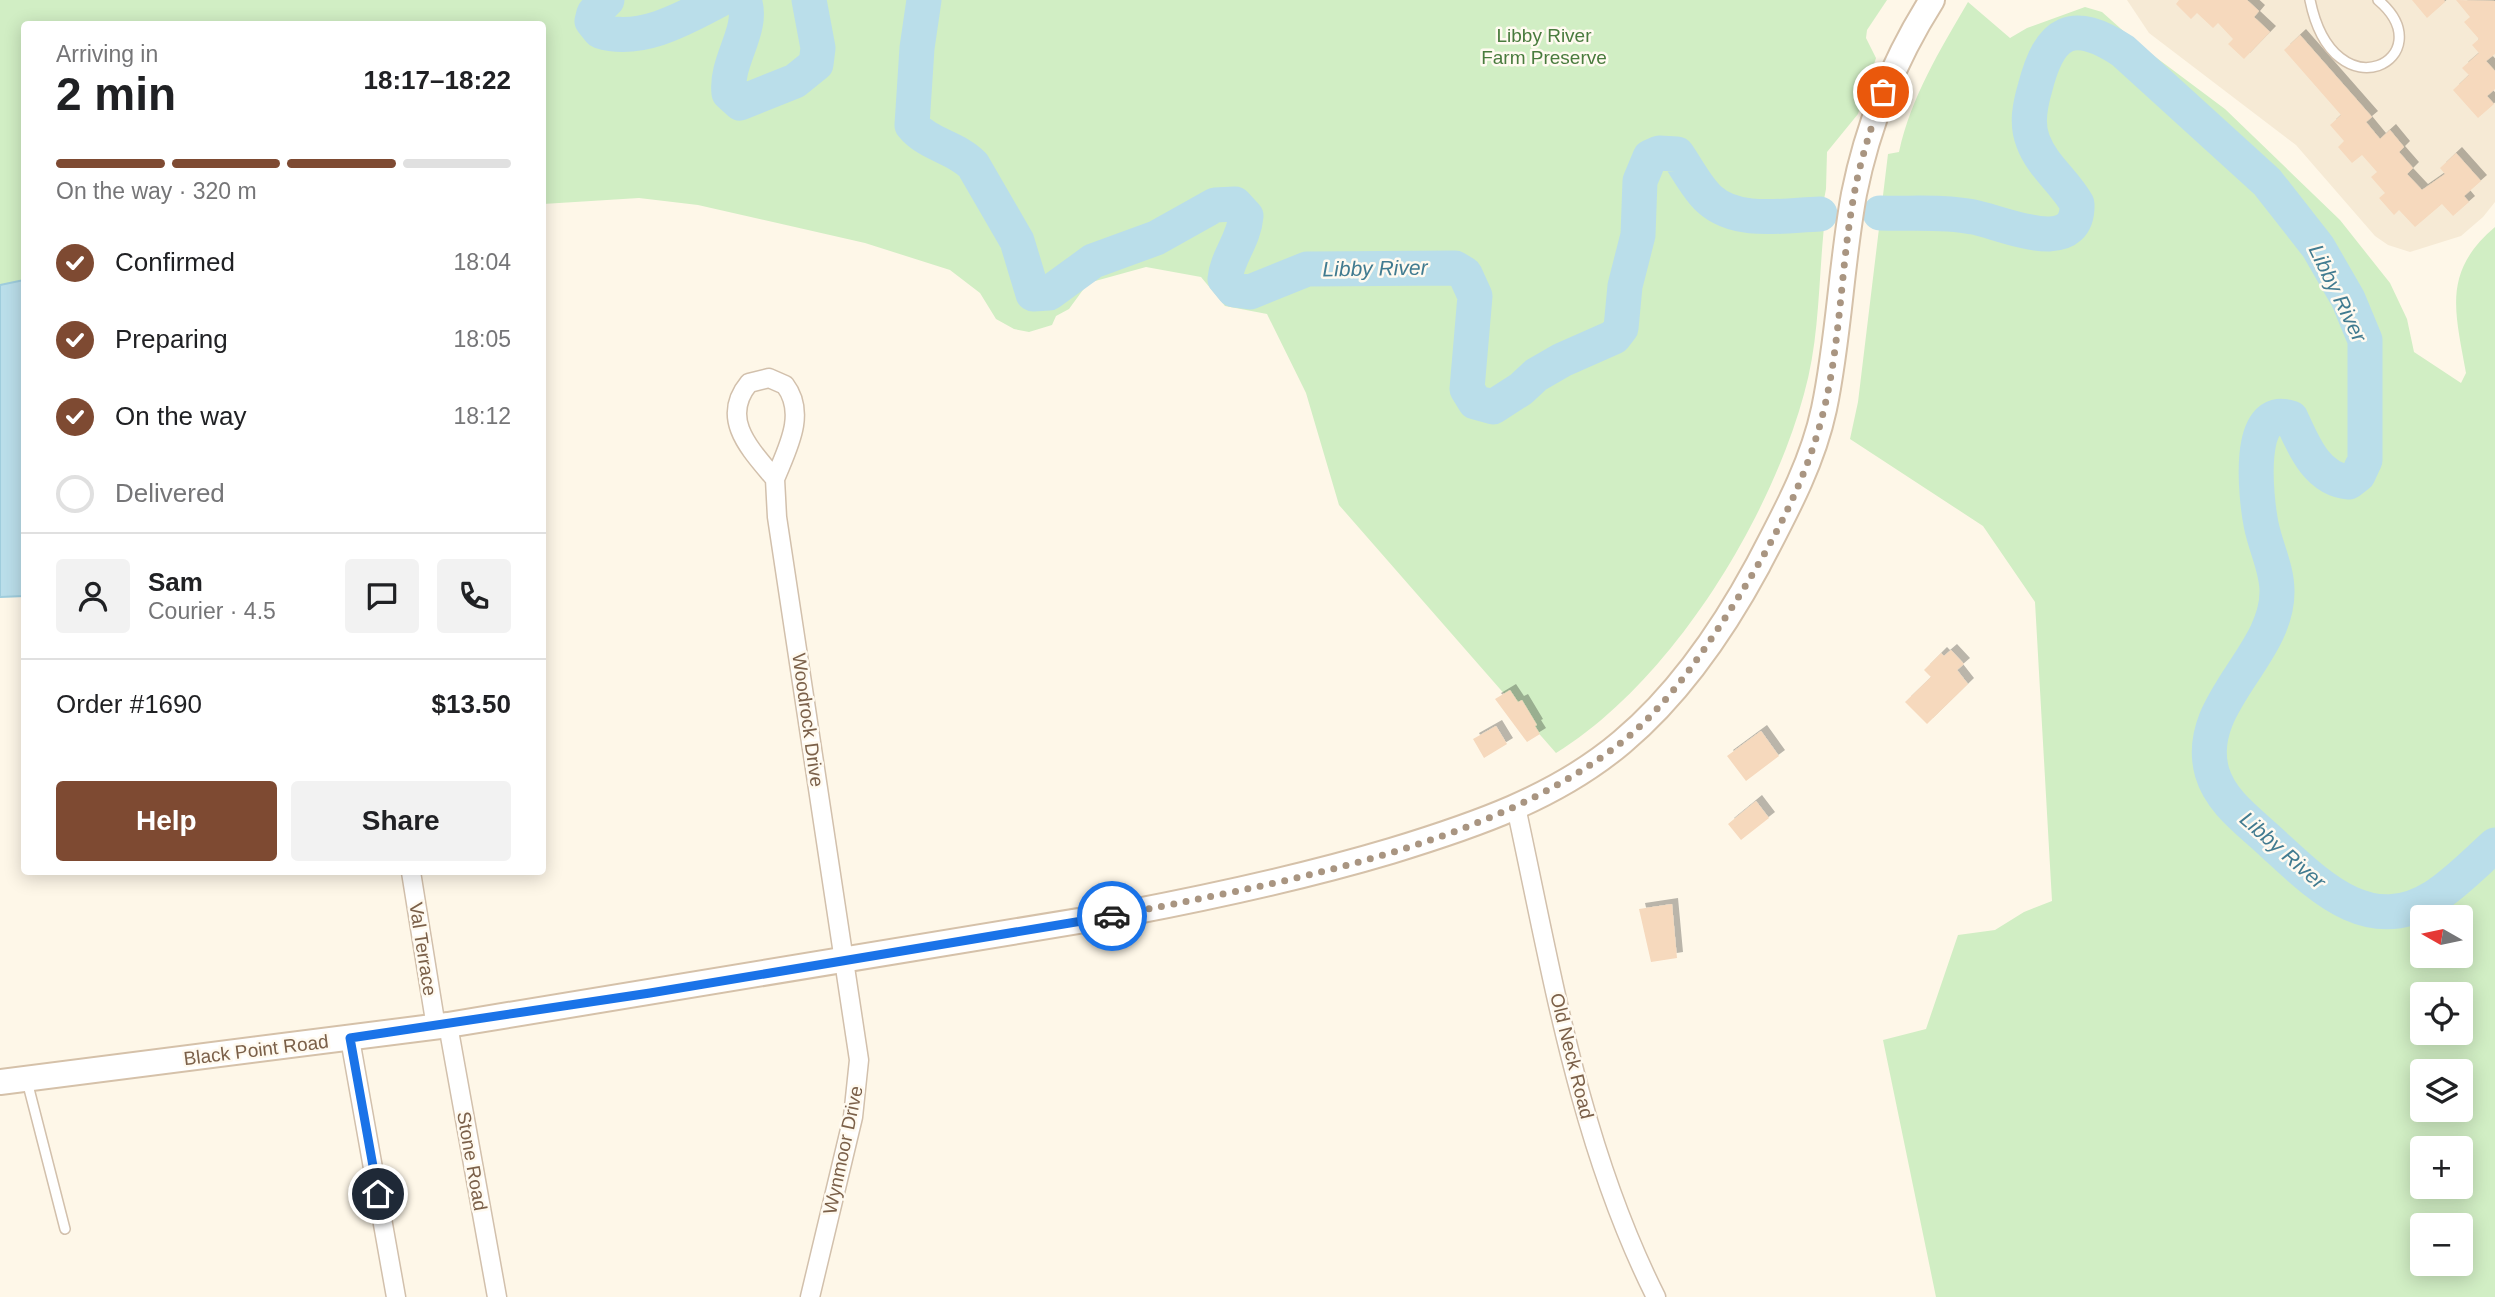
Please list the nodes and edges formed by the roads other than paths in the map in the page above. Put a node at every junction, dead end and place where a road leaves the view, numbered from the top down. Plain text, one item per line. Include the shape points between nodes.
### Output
1 (1932, 0) edge
2 (2310, 0) edge
3 (2378, 0) edge
4 (775, 479) junction
5 (1516, 807) junction
6 (412, 875) edge
7 (843, 961) junction
8 (442, 1026) junction
9 (350, 1038) junction
10 (27, 1079) junction
11 (0, 1082) edge
12 (65, 1228) dead end
13 (396, 1297) edge
14 (498, 1297) edge
15 (810, 1297) edge
16 (1656, 1297) edge

1 - 5 main road, Black Point Road via 1883,92 1861,165 1824,409 1803,473 1781,520 1728,614 1663,701 1602,757
2 - 3 lane via 2318,31 2328,47 2341,60 2361,69 2381,66 2394,56 2400,41 2398,25
4 - 4 street, Woodrock Drive via 796,408 785,385 762,378 743,391 736,418 744,442
4 - 7 street, Woodrock Drive
5 - 7 main road, Black Point Road via 1447,834 1230,893
5 - 16 street, Old Neck Road via 1581,1101 1605,1176
6 - 8 street, Val Terrace
7 - 8 main road, Black Point Road
7 - 15 street, Wynmoor Drive via 859,1060 857,1095
8 - 9 main road, Black Point Road
8 - 14 street, Stone Road
9 - 10 main road, Black Point Road
9 - 13 street
10 - 11 main road, Black Point Road
10 - 12 lane

